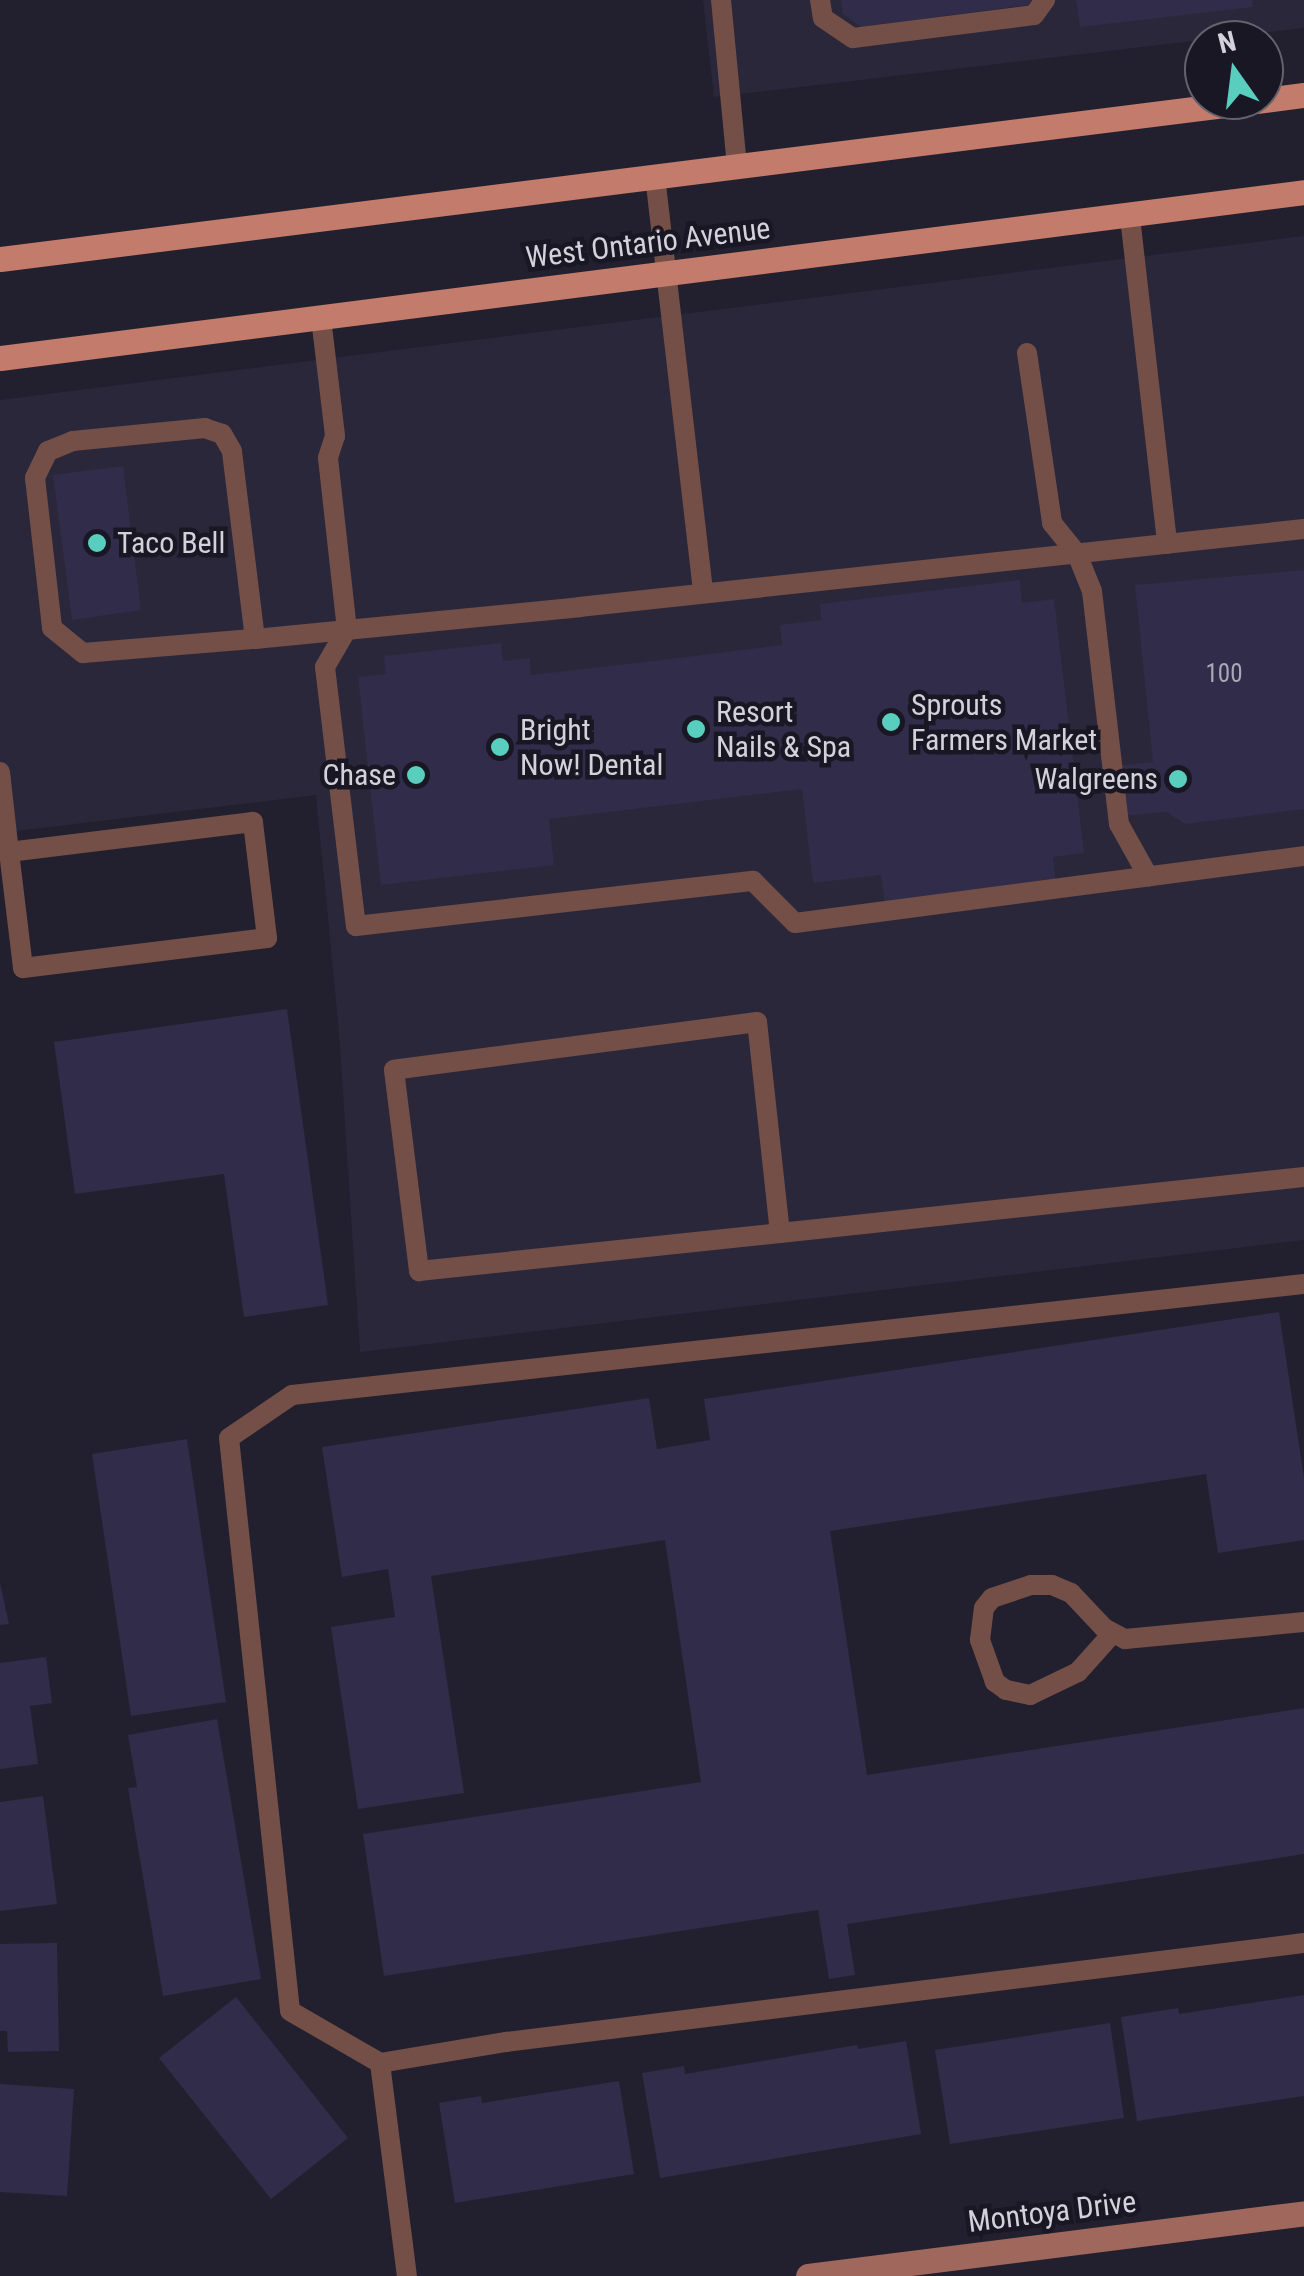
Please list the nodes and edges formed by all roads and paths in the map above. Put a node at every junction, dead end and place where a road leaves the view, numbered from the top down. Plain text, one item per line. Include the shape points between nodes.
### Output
1 (722, 0) edge
2 (820, 0) edge
3 (1045, 0) edge
4 (1304, 96) edge
5 (737, 166) junction
6 (655, 176) junction
7 (1304, 192) edge
8 (1130, 217) junction
9 (0, 259) edge
10 (668, 273) junction
11 (321, 318) junction
12 (1026, 353) dead end
13 (0, 358) edge
14 (1304, 529) edge
15 (1167, 544) junction
16 (1077, 554) junction
17 (702, 592) junction
18 (347, 630) junction
19 (255, 638) junction
20 (0, 772) edge
21 (9, 852) junction
22 (1304, 856) edge
23 (1148, 876) junction
24 (1304, 1177) edge
25 (780, 1233) junction
26 (1304, 1284) edge
27 (1304, 1622) edge
28 (1112, 1634) junction
29 (1304, 1943) edge
30 (380, 2063) junction
31 (1304, 2213) edge
32 (408, 2276) edge
33 (808, 2276) edge

1 - 5 lane
2 - 3 lane via 823,18 853,38 1034,14
4 - 5 main road
5 - 6 main road
6 - 9 main road
6 - 10 lane
7 - 8 main road, West Ontario Avenue
8 - 10 main road, West Ontario Avenue
8 - 15 lane
10 - 11 main road, West Ontario Avenue
10 - 17 lane
11 - 13 main road, West Ontario Avenue
11 - 18 lane
12 - 16 lane via 1052,523
14 - 15 lane
15 - 16 lane
16 - 17 lane
16 - 23 lane via 1092,591 1119,824
17 - 18 lane
18 - 19 lane
18 - 23 lane via 324,666 356,926 753,881 795,924
19 - 19 lane via 232,451 222,434 206,428 73,441 48,451 35,478 52,628 83,652
20 - 21 lane
21 - 21 lane via 24,968 267,938 253,822
22 - 23 lane
24 - 25 lane
25 - 25 lane via 758,1022 394,1070 419,1271
26 - 30 lane via 292,1396 229,1438 290,2010
27 - 28 lane via 1142,1638
28 - 28 lane via 1071,1593 1031,1584 992,1598 980,1640 996,1682 1030,1695 1078,1672
29 - 30 lane
30 - 32 lane
31 - 33 street, Montoya Drive

